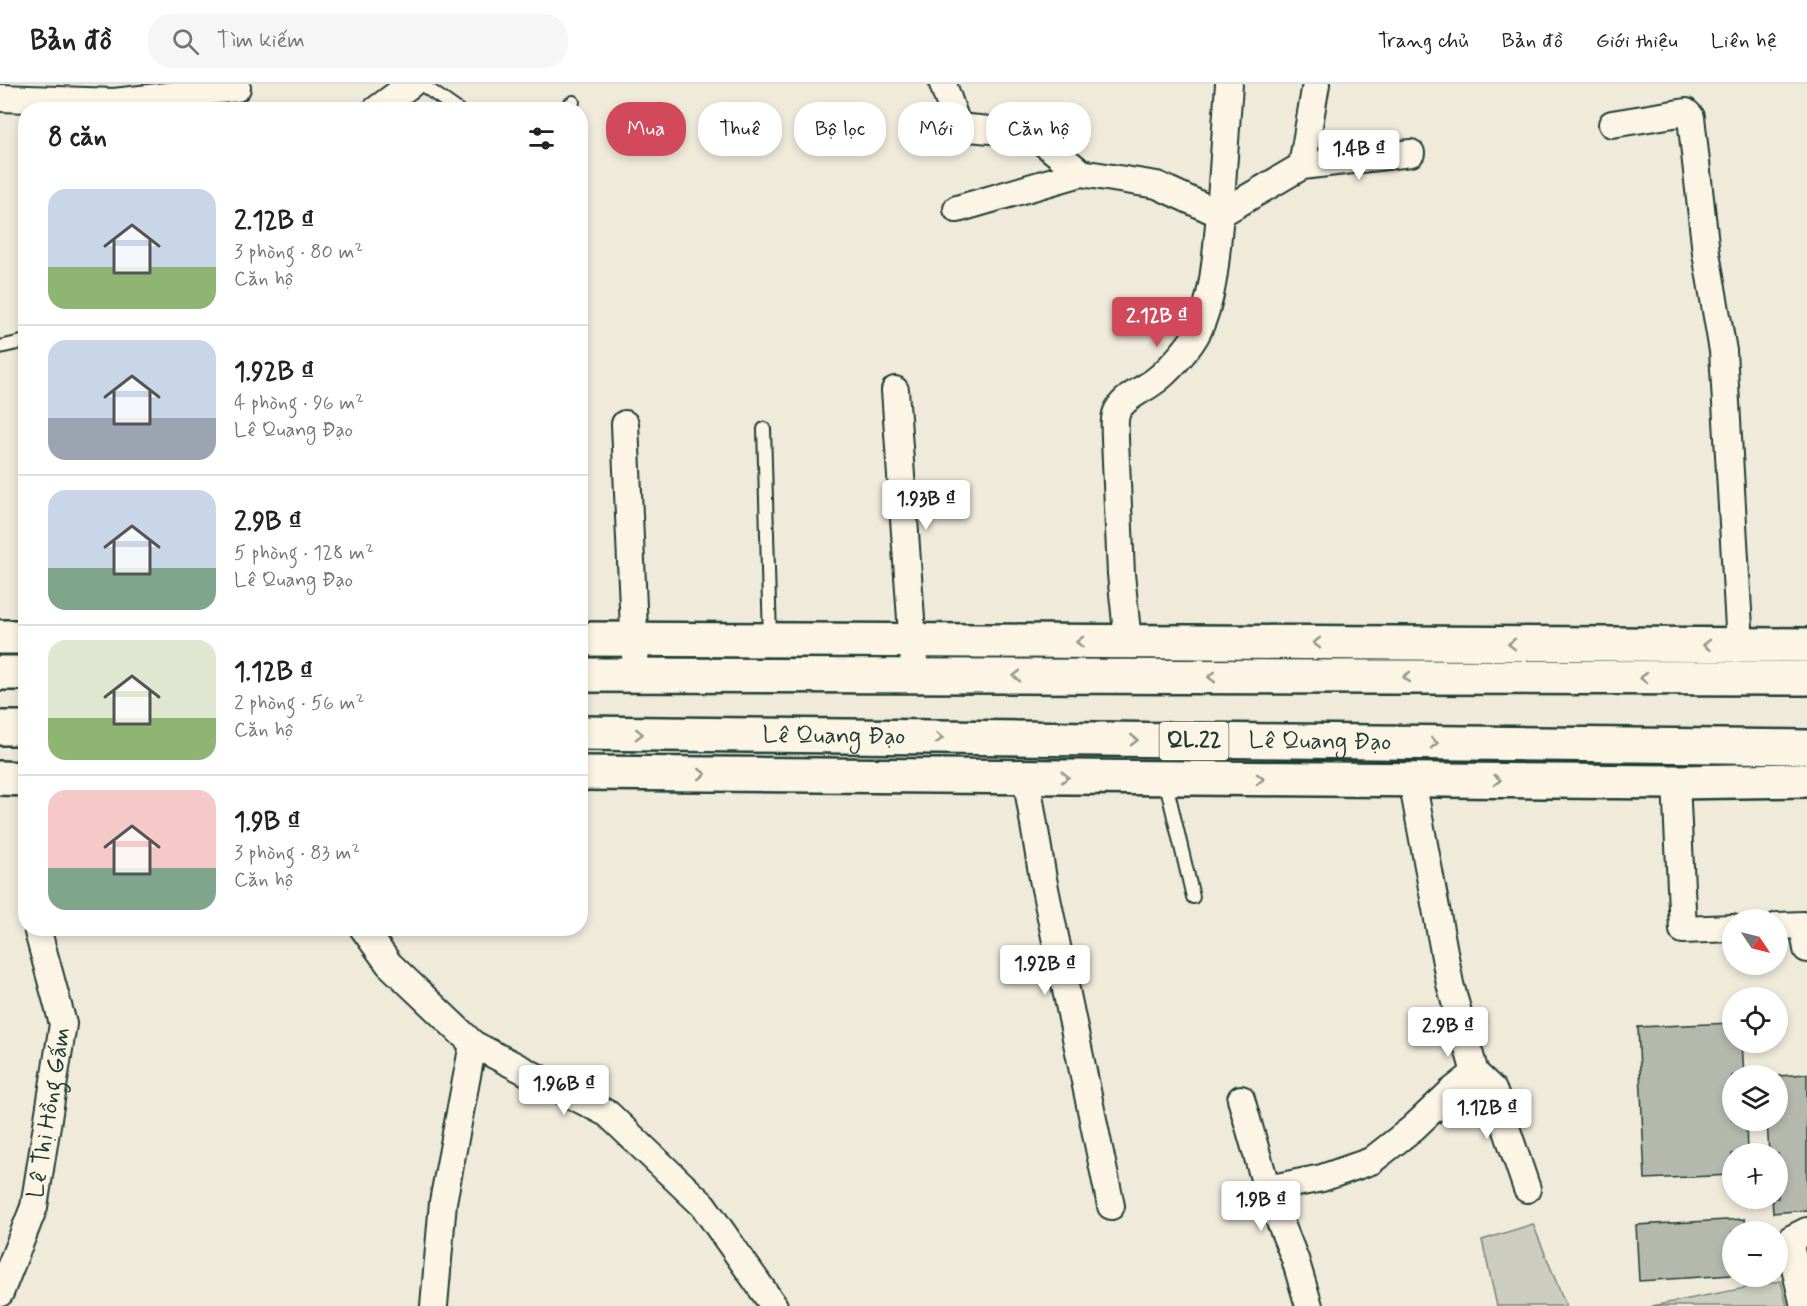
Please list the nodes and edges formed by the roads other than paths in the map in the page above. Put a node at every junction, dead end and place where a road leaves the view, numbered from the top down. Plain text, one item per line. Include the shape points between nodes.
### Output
1 (411, 84) edge
2 (421, 84) edge
3 (943, 84) edge
4 (1229, 84) edge
5 (1316, 84) edge
6 (237, 94) edge
7 (0, 98) edge
8 (387, 102) edge
9 (447, 102) edge
10 (1612, 124) dead end
11 (1411, 153) dead end
12 (1302, 166) junction
13 (1081, 173) junction
14 (957, 209) dead end
15 (1220, 214) junction
16 (18, 343) edge
17 (0, 347) edge
18 (895, 390) dead end
19 (625, 424) dead end
20 (764, 429) dead end
21 (0, 637) edge
22 (18, 637) edge
23 (588, 639) edge
24 (634, 640) junction
25 (770, 640) junction
26 (912, 641) junction
27 (1128, 642) junction
28 (1740, 645) junction
29 (1807, 645) edge
30 (0, 673) edge
31 (18, 674) edge
32 (588, 675) edge
33 (636, 676) junction
34 (915, 676) junction
35 (1807, 678) edge
36 (0, 728) edge
37 (18, 728) edge
38 (588, 733) edge
39 (1807, 747) edge
40 (588, 773) edge
41 (1026, 776) junction
42 (0, 778) edge
43 (1164, 778) junction
44 (18, 779) edge
45 (1412, 780) junction
46 (1807, 780) edge
47 (1676, 782) junction
48 (1193, 897) dead end
49 (1788, 926) edge
50 (1722, 928) edge
51 (39, 936) edge
52 (369, 936) edge
53 (1807, 950) edge
54 (473, 1044) junction
55 (1475, 1073) junction
56 (1240, 1100) dead end
57 (1267, 1189) junction
58 (1527, 1189) dead end
59 (1112, 1206) dead end
60 (1807, 1231) edge
61 (0, 1293) edge
62 (434, 1306) edge
63 (774, 1306) edge
64 (1309, 1306) edge
65 (1804, 1306) edge

1 - 8 street
2 - 9 lane
3 - 13 street via 958,127 1033,134
4 - 15 street
5 - 12 street
6 - 7 street via 114,102
10 - 28 street via 1686,112 1691,117 1706,253 1724,351
11 - 12 street
12 - 15 street
13 - 14 street
13 - 15 street via 1157,185
15 - 27 street via 1213,283 1197,332 1177,359 1155,381 1124,402 1115,417
16 - 17 lane
18 - 26 street
19 - 24 street
20 - 25 lane
21 - 22 highway
23 - 24 highway
24 - 25 highway
24 - 33 street
25 - 26 highway
27 -> 26 highway
26 - 34 street
28 -> 27 highway
28 - 29 highway
30 - 31 highway
32 - 33 highway
33 - 34 highway
35 -> 34 highway
36 - 37 highway
38 -> 39 highway, Lê Quang Đạo / QL.22
40 -> 41 highway, Lê Quang Đạo / QL.22
41 -> 43 highway, Lê Quang Đạo / QL.22
41 - 59 street via 1043,879
42 - 44 highway
43 -> 45 highway, Lê Quang Đạo / QL.22
43 - 48 lane
45 -> 47 highway, Lê Quang Đạo / QL.22
45 - 55 street via 1450,984
46 - 47 highway, Lê Quang Đạo / QL.22
47 - 50 street via 1683,930
49 - 53 street via 1803,925
51 - 61 street, Lê Thị Hồng Gấm via 63,1024 34,1207
52 - 54 street via 389,963
54 - 62 street via 442,1202
54 - 63 street via 608,1114 703,1204
55 - 57 street via 1371,1161 1322,1178
55 - 58 street via 1493,1090
56 - 57 street
57 - 64 street
60 - 65 street via 1791,1239

